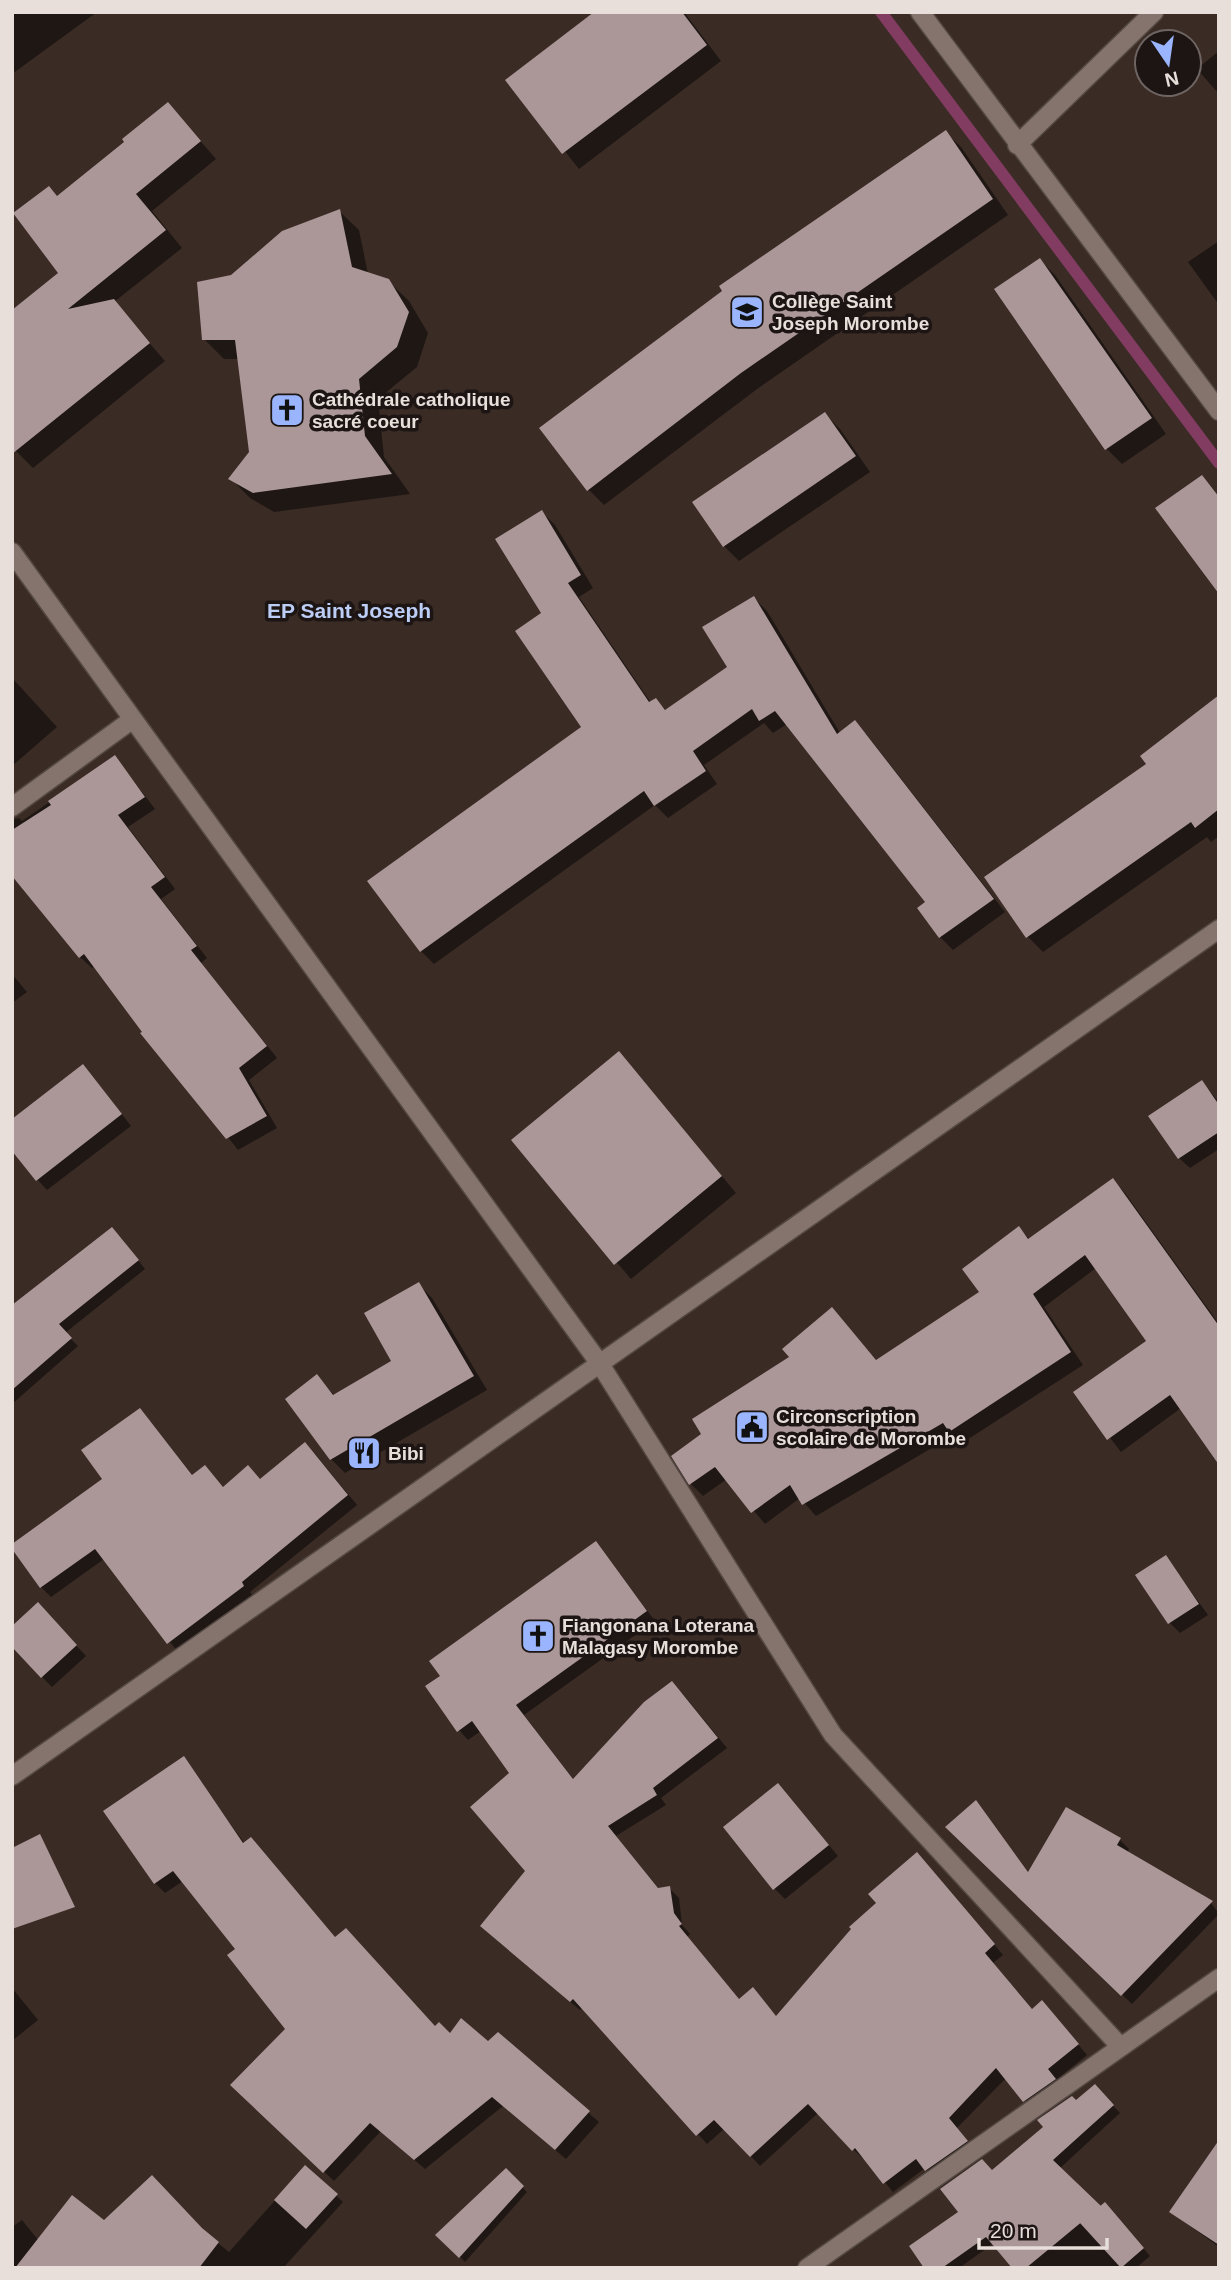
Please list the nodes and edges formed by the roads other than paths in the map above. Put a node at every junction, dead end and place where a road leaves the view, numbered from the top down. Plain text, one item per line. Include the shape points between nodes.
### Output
1 (920, 12) edge
2 (1153, 12) edge
3 (1017, 145) junction
4 (1219, 411) edge
5 (12, 552) edge
6 (133, 719) junction
7 (12, 807) edge
8 (1219, 929) edge
9 (600, 1364) junction
10 (12, 1776) edge
11 (1219, 1978) edge
12 (1119, 2045) junction
13 (807, 2268) edge

1 - 3 street
2 - 3 street
3 - 4 street
5 - 6 street
6 - 7 street
6 - 9 street
8 - 9 street
9 - 10 street
9 - 12 street via 833,1735
11 - 12 street
12 - 13 street

